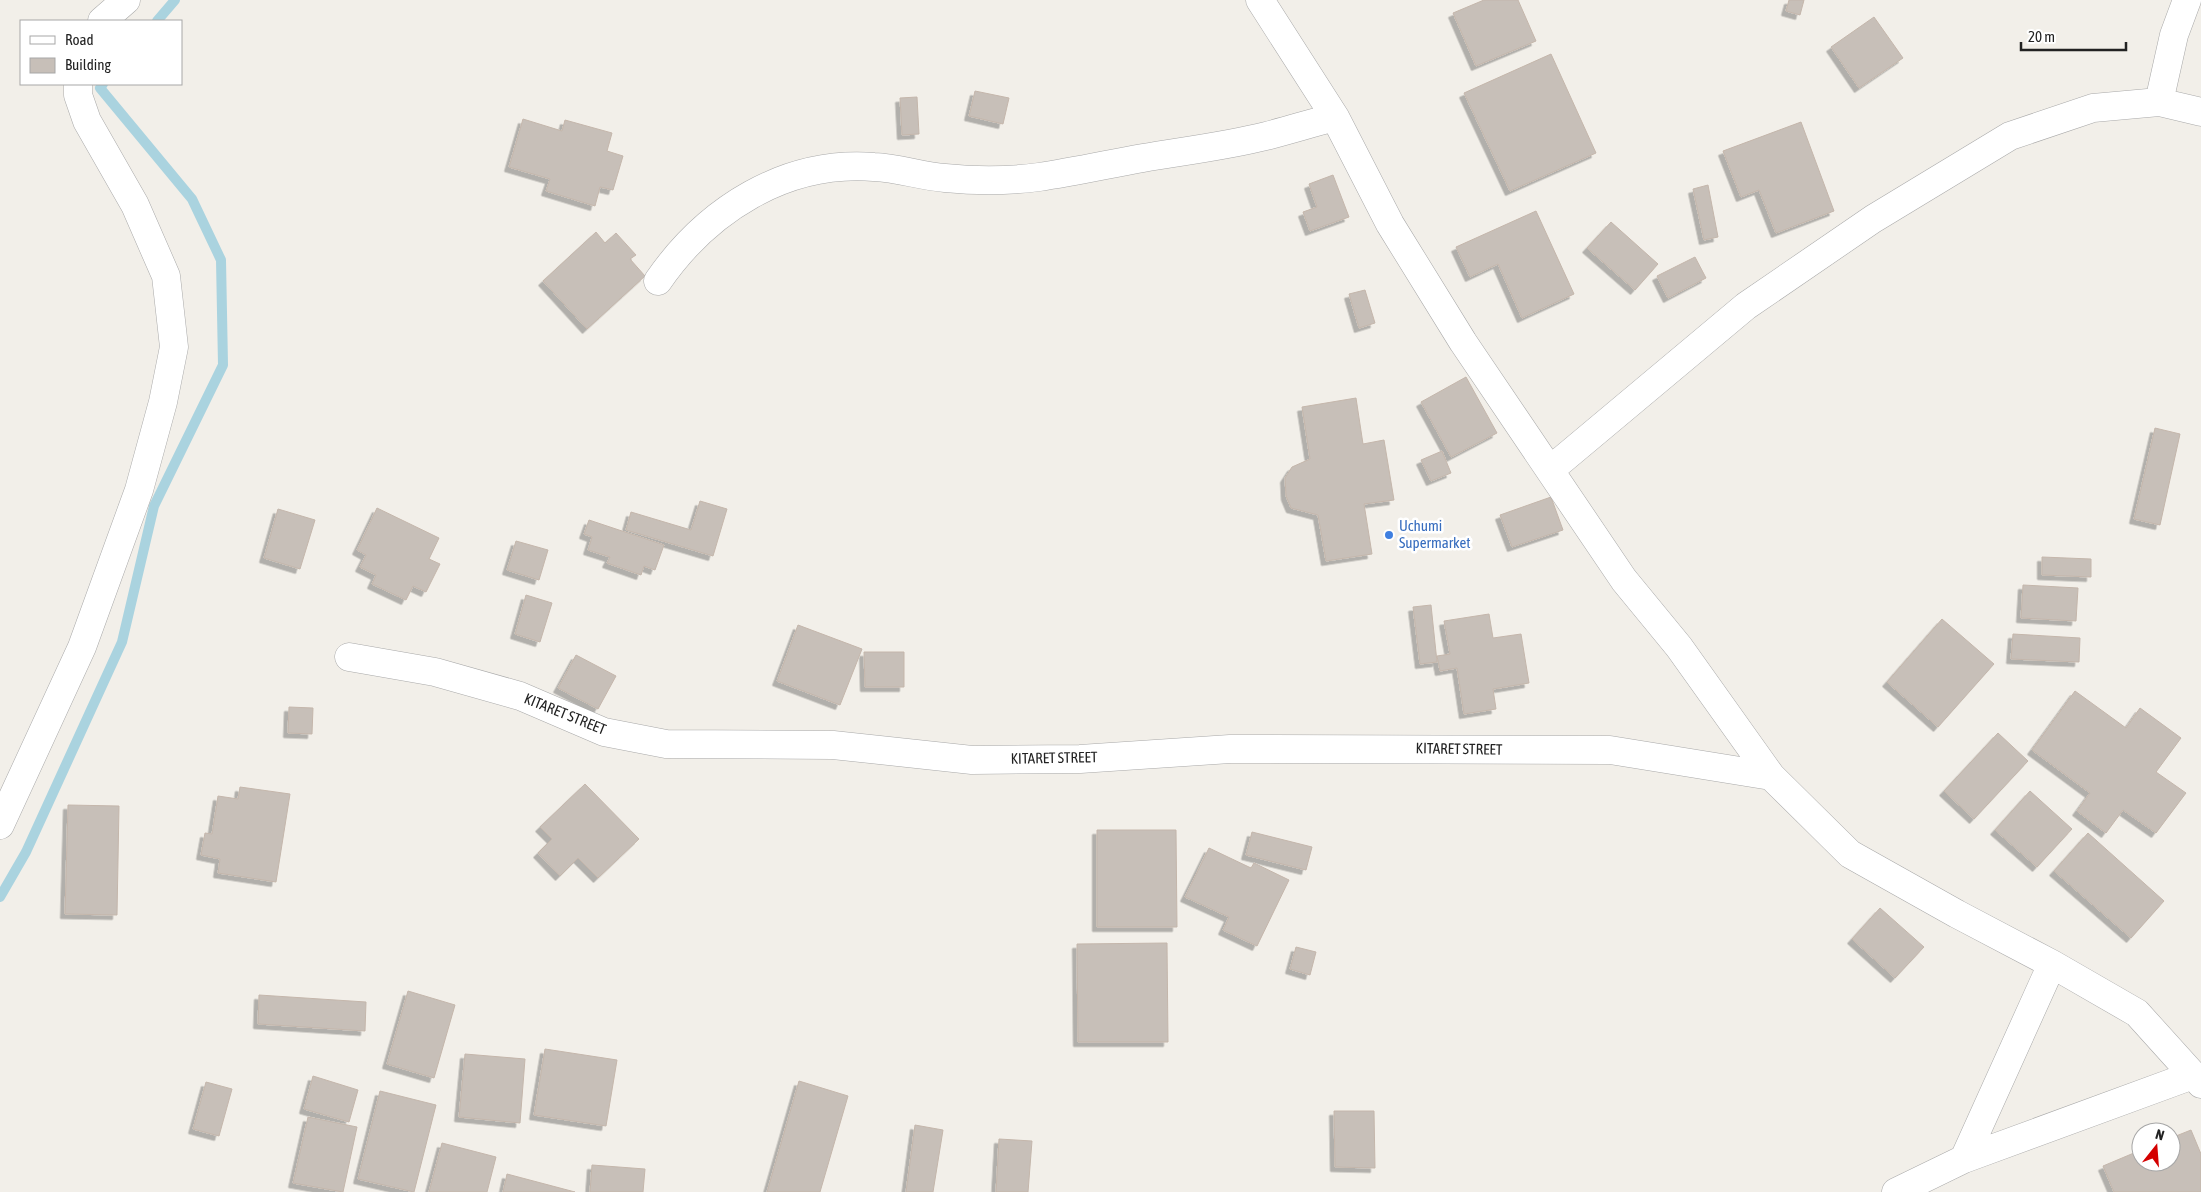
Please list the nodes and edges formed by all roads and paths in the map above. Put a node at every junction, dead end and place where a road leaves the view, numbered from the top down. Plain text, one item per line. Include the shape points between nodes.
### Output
1 (126, 0) edge
2 (1260, 0) edge
3 (2187, 0) edge
4 (103, 20) edge
5 (78, 85) edge
6 (2159, 102) junction
7 (2201, 112) edge
8 (1335, 117) junction
9 (658, 281) dead end
10 (1550, 470) junction
11 (349, 658) dead end
12 (1771, 776) junction
13 (0, 825) edge
14 (2052, 964) junction
15 (2197, 1080) edge
16 (1964, 1159) junction
17 (1896, 1192) edge

1 - 4 street
2 - 8 street
3 - 6 street via 2174,35
5 - 13 street via 87,121 136,205 166,276 174,347 139,490 116,555 82,647
6 - 7 street
6 - 10 street via 2093,108 2010,136 1873,218 1746,306
8 - 9 street via 1218,146 1038,177 983,180 944,178 874,167 818,168 740,199 694,238
8 - 10 street via 1390,224 1463,342
10 - 12 street via 1624,580 1679,647
11 - 12 street, KITARET STREET via 435,672 520,696 604,732 666,744 833,745 972,760 1080,759 1230,749 1610,750
12 - 14 street via 1850,854
14 - 15 street via 2137,1013
14 - 16 street
15 - 16 street
16 - 17 street

